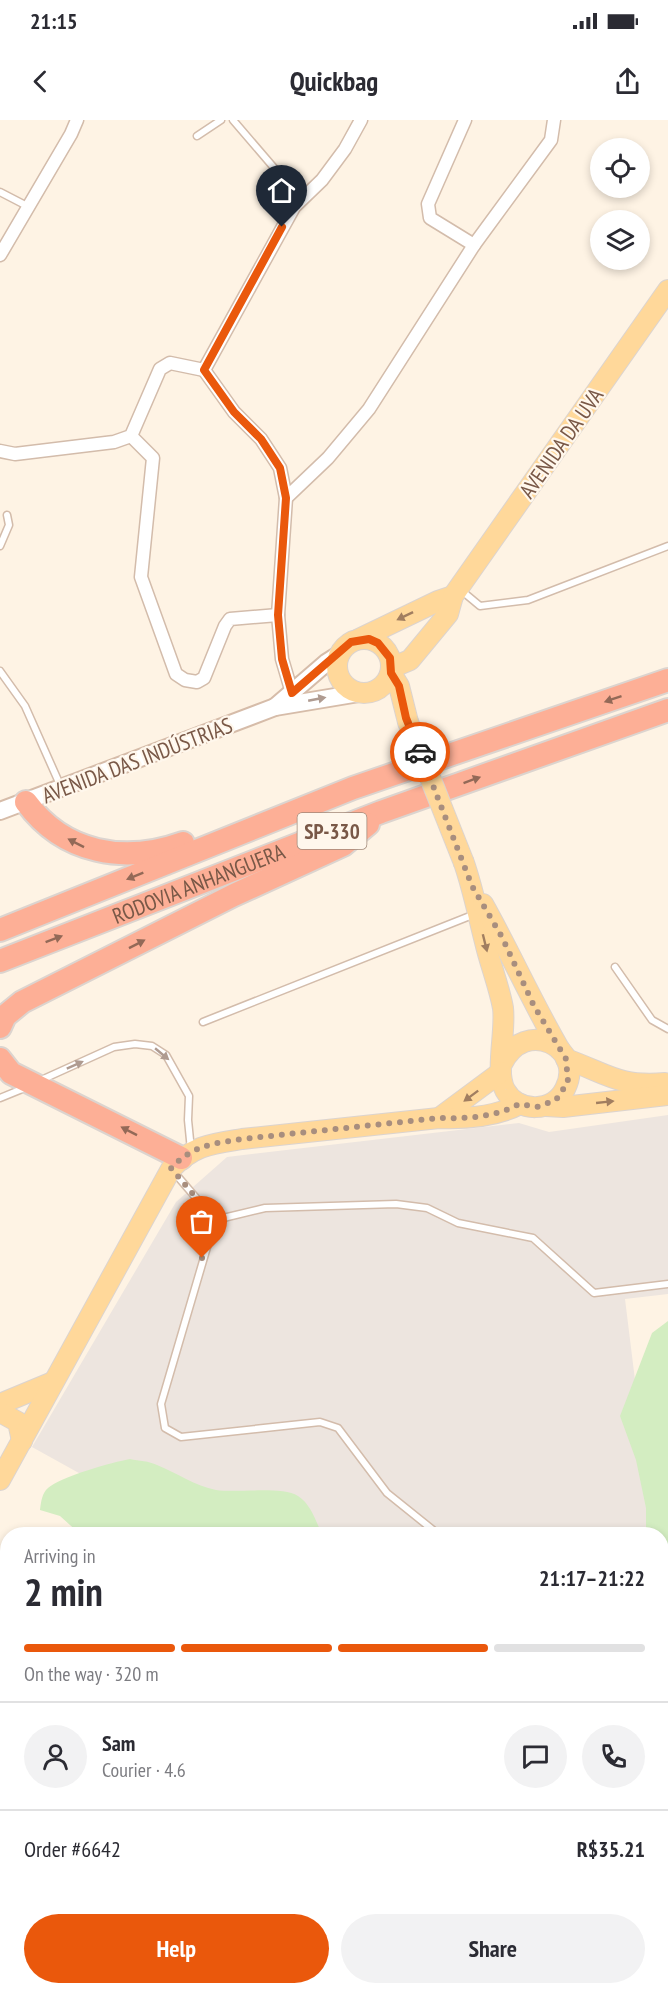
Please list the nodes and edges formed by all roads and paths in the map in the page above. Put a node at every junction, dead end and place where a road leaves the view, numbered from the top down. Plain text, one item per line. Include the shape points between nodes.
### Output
1 (77, 120) edge
2 (221, 120) edge
3 (233, 120) edge
4 (362, 120) edge
5 (465, 120) edge
6 (554, 120) edge
7 (197, 136) dead end
8 (0, 192) edge
9 (30, 207) junction
10 (294, 207) junction
11 (474, 245) junction
12 (0, 255) edge
13 (668, 290) edge
14 (204, 370) junction
15 (131, 436) junction
16 (0, 451) edge
17 (286, 498) junction
18 (7, 515) dead end
19 (0, 546) edge
20 (668, 546) edge
21 (456, 592) junction
22 (278, 615) junction
23 (358, 639) junction
24 (340, 654) junction
25 (391, 670) junction
26 (0, 671) edge
27 (668, 680) edge
28 (367, 691) junction
29 (292, 693) junction
30 (274, 707) junction
31 (668, 710) edge
32 (407, 720) junction
33 (353, 788) junction
34 (62, 789) junction
35 (26, 802) junction
36 (0, 812) edge
37 (381, 812) junction
38 (472, 886) junction
39 (478, 913) junction
40 (0, 930) edge
41 (0, 961) edge
42 (615, 967) dead end
43 (203, 1023) dead end
44 (0, 1027) edge
45 (668, 1029) edge
46 (563, 1055) junction
47 (0, 1059) edge
48 (502, 1068) junction
49 (35, 1083) junction
50 (668, 1083) edge
51 (668, 1095) edge
52 (0, 1098) edge
53 (519, 1104) junction
54 (546, 1106) junction
55 (439, 1118) junction
56 (181, 1159) junction
57 (215, 1220) junction
58 (668, 1284) edge
59 (53, 1382) junction
60 (0, 1404) edge
61 (0, 1412) edge
62 (22, 1441) junction
63 (0, 1480) edge
64 (429, 1527) edge

1 - 9 street
2 - 7 lane
3 - 10 lane via 287,183
4 - 10 street via 322,180
5 - 11 street via 428,204 428,213
6 - 11 street via 551,140
8 - 9 lane
9 - 12 street
10 - 14 street
11 - 17 street via 369,410 328,458
13 - 21 main road, AVENIDA DA UVA
14 - 15 street via 170,363 160,369
14 - 17 street via 280,468
15 - 16 street via 114,442 15,454
15 - 22 street via 153,458 141,576 176,674 198,682 204,678 230,619
17 - 22 street
18 - 19 lane via 9,525
20 - 21 lane via 528,600 480,606
21 -> 23 main road
21 - 25 main road, AVENIDA DA UVA via 448,614 410,660
22 - 29 street via 282,659
23 - 24 main road
23 - 25 main road via 386,649
24 - 28 main road via 340,678 351,690
24 - 29 main road, AVENIDA DAS INDÚSTRIAS
25 - 28 main road
25 - 32 main road
26 - 34 lane via 25,706
27 -> 33 highway, RODOVIA ANHANGUERA / SP-330
30 -> 28 main road, AVENIDA DAS INDÚSTRIAS
28 - 32 main road via 386,696
29 - 30 main road, AVENIDA DAS INDÚSTRIAS
30 - 34 main road, AVENIDA DAS INDÚSTRIAS
37 -> 31 highway, RODOVIA ANHANGUERA / SP-330
32 - 38 main road, bridge
33 -> 35 highway via 310,798 166,849 136,855 87,848 39,819
33 -> 40 highway, RODOVIA ANHANGUERA / SP-330
34 - 35 main road, AVENIDA DAS INDÚSTRIAS
35 - 36 main road, AVENIDA DAS INDÚSTRIAS
41 -> 37 highway, RODOVIA ANHANGUERA / SP-330
44 -> 37 highway via 5,1016 22,1002 343,844
38 - 39 main road
38 - 46 main road
39 - 43 lane
39 -> 48 main road via 503,1010
42 - 45 lane via 652,1020
46 - 48 main road via 545,1041 527,1040 507,1053
46 - 50 main road via 617,1081 642,1085
46 - 54 main road via 568,1082 556,1100
47 - 49 highway via 12,1073
48 - 53 main road via 506,1090
48 -> 55 main road
49 - 52 lane
56 -> 49 highway
49 -> 56 lane via 114,1047 152,1046 166,1055 189,1096
54 -> 51 main road
53 - 54 main road
53 - 55 main road via 506,1112
55 - 56 main road via 210,1144
56 - 57 lane
56 - 59 main road
57 - 58 lane via 265,1208 396,1204 427,1208 458,1223 533,1238 594,1293
57 - 64 lane via 160,1404 165,1428 181,1437 321,1422 338,1428 387,1493
59 - 60 main road
59 - 62 main road
61 - 62 main road via 18,1422
62 - 63 main road

